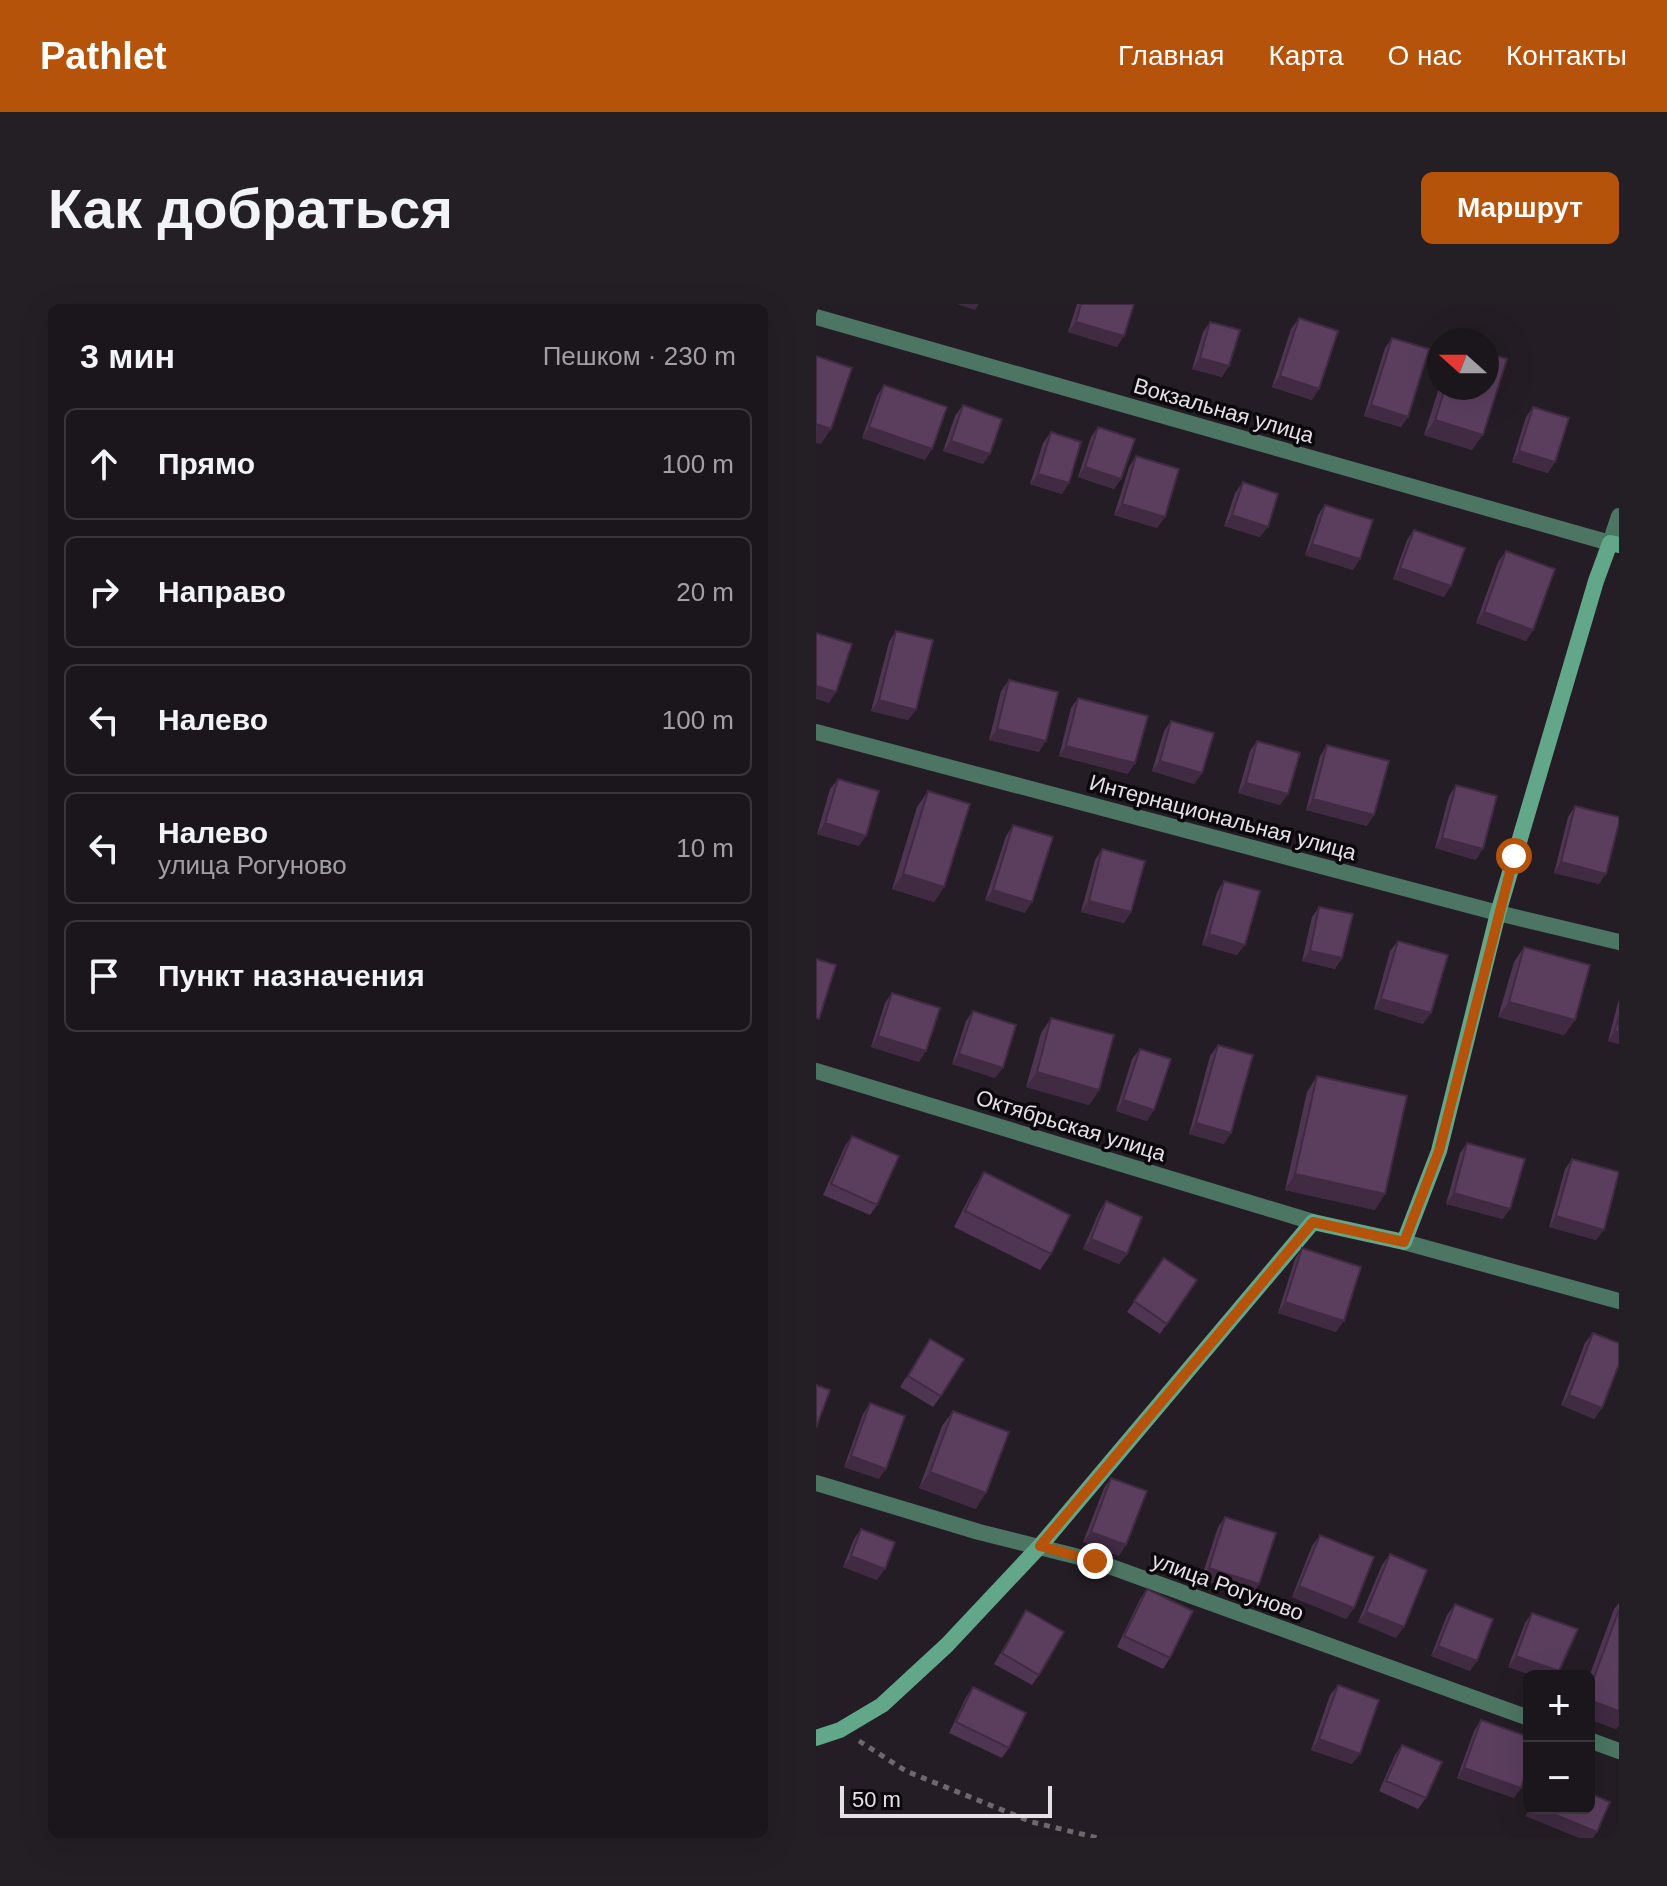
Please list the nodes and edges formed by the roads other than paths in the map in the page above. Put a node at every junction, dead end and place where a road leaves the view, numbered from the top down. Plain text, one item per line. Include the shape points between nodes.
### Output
1 (816, 317) edge
2 (1619, 516) edge
3 (1615, 544) edge
4 (816, 732) edge
5 (1498, 913) junction
6 (1619, 942) edge
7 (816, 1071) edge
8 (1313, 1222) junction
9 (1404, 1242) junction
10 (1619, 1301) edge
11 (816, 1483) edge
12 (1040, 1546) junction
13 (1523, 1716) edge
14 (816, 1738) edge
15 (1594, 1742) edge
16 (1619, 1751) edge

1 - 3 street, Вокзальная улица
2 - 3 street
3 - 5 street via 1596,581
4 - 5 street, Интернациональная улица
5 - 6 street, Интернациональная улица
5 - 9 street via 1439,1151
7 - 8 street, Октябрьская улица
8 - 9 street
8 - 12 street
9 - 10 street
11 - 12 street, улица Рогуново
12 - 13 street, улица Рогуново via 1095,1561
12 - 14 street via 882,1705
15 - 16 street

